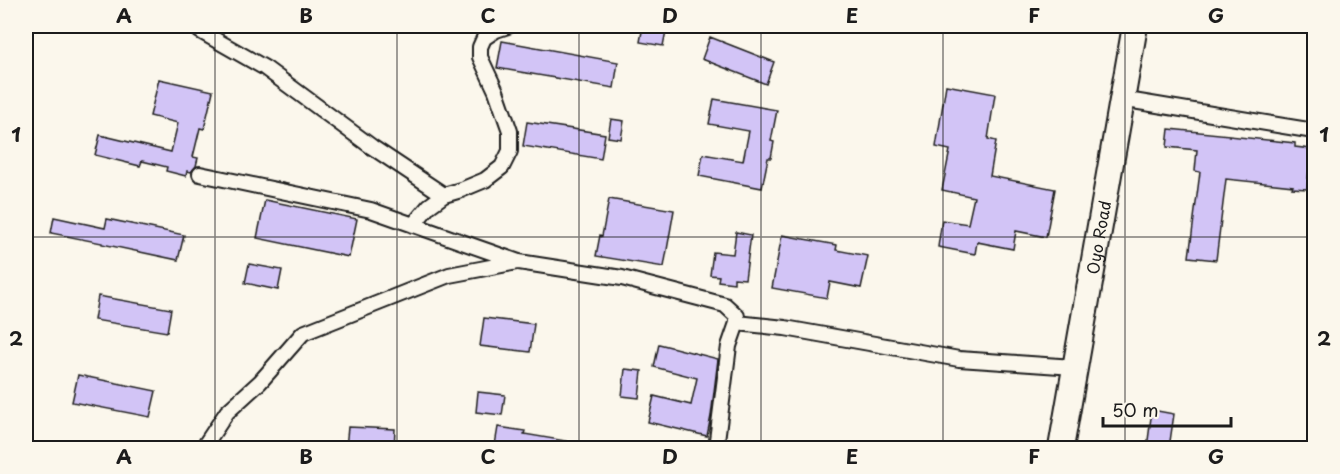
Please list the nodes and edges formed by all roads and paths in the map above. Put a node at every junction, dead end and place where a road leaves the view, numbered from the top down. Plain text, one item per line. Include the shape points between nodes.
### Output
1 (508, 26) edge
2 (1134, 26) edge
3 (200, 31) dead end
4 (1121, 99) junction
5 (1314, 131) edge
6 (200, 174) dead end
7 (444, 195) junction
8 (413, 225) junction
9 (519, 262) junction
10 (737, 323) junction
11 (1074, 367) junction
12 (203, 448) edge
13 (716, 448) edge
14 (1061, 448) edge

1 - 7 street via 484,38 480,57 510,131 510,151 502,167 485,180
2 - 4 highway, Oyo Road
3 - 7 street via 265,68
4 - 5 street
4 - 11 highway, Oyo Road
6 - 8 street via 371,210
7 - 8 street
8 - 9 street
9 - 10 street via 622,278 725,304 737,316
9 - 12 street via 449,275 303,333 227,412
10 - 11 street via 959,359
10 - 13 street via 729,346
11 - 14 highway, Oyo Road

